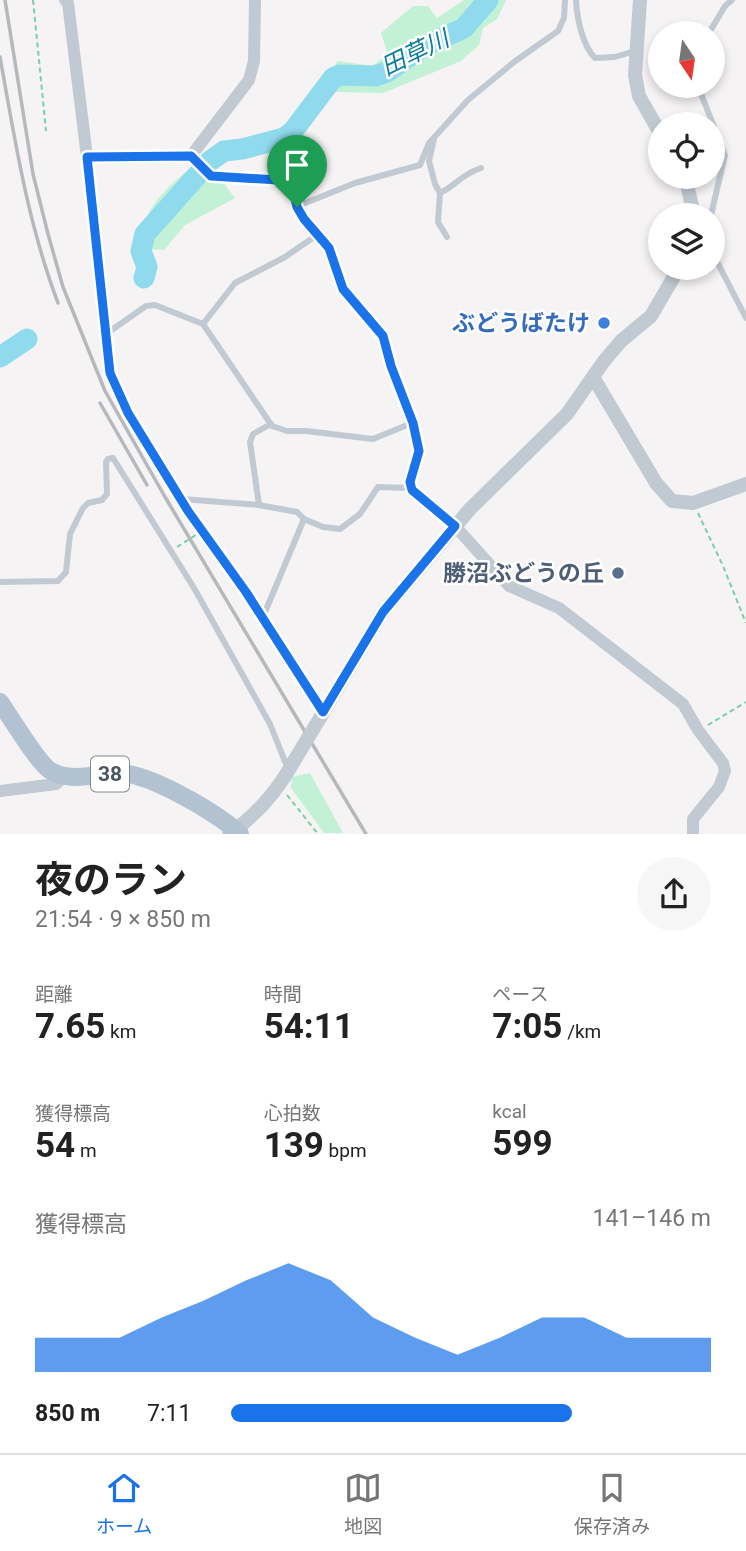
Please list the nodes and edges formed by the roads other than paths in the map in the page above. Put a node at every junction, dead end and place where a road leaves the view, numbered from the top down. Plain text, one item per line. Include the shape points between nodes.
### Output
1 (65, 0) edge
2 (255, 0) edge
3 (565, 0) edge
4 (576, 0) edge
5 (640, 0) edge
6 (732, 0) edge
7 (716, 21) edge
8 (635, 51) junction
9 (703, 98) edge
10 (648, 112) edge
11 (434, 139) junction
12 (87, 157) junction
13 (191, 157) junction
14 (481, 168) dead end
15 (440, 193) junction
16 (714, 203) edge
17 (297, 207) junction
18 (319, 234) junction
19 (447, 237) dead end
20 (725, 277) edge
21 (672, 280) edge
22 (746, 318) edge
23 (203, 324) junction
24 (105, 335) junction
25 (593, 377) junction
26 (413, 423) junction
27 (271, 424) junction
28 (746, 484) edge
29 (412, 488) junction
30 (182, 499) junction
31 (259, 505) junction
32 (304, 519) junction
33 (455, 526) junction
34 (0, 582) edge
35 (263, 617) junction
36 (0, 702) edge
37 (322, 715) junction
38 (291, 766) junction
39 (65, 776) junction
40 (0, 790) edge
41 (235, 832) edge
42 (693, 834) edge

1 - 12 street
2 - 13 street via 254,61 249,80
3 - 11 lane via 558,31 468,100
4 - 8 lane via 591,55 615,57
5 - 8 street
6 - 7 lane
8 - 10 street via 639,96
9 - 16 lane via 725,155
11 - 15 lane via 429,161
11 - 17 lane via 420,165 355,183
12 - 13 street
12 - 24 street
13 - 17 street via 211,176 288,183
14 - 15 lane via 466,173
15 - 19 lane via 438,222
17 - 18 street
18 - 23 lane via 234,283
18 - 26 street via 329,248 343,289 383,336
20 - 22 lane
21 - 25 street via 651,316 621,341
23 - 24 lane via 155,305 146,306
23 - 27 lane
24 - 30 street via 110,373 128,413
25 - 28 street via 656,483 672,501 693,503
25 - 33 street via 567,414
26 - 27 lane via 373,439 286,432
26 - 29 street via 419,451
27 - 31 lane via 253,434 250,442
29 - 32 lane via 378,487 360,514 341,529
29 - 33 street
30 - 31 lane
30 - 35 street
31 - 32 lane via 297,512
32 - 35 lane
33 - 37 street via 383,612
33 - 42 street via 509,586 559,608 683,704 725,771 719,787 693,819
34 - 38 lane via 58,580 66,572 70,534 83,508 107,494 106,462 113,458 194,588
35 - 37 street
36 - 39 main road, 38 via 48,770
37 - 38 street, bridge
38 - 41 street via 279,787
39 - 40 street via 56,784
39 - 41 main road, 38 via 121,773 139,777 197,805

